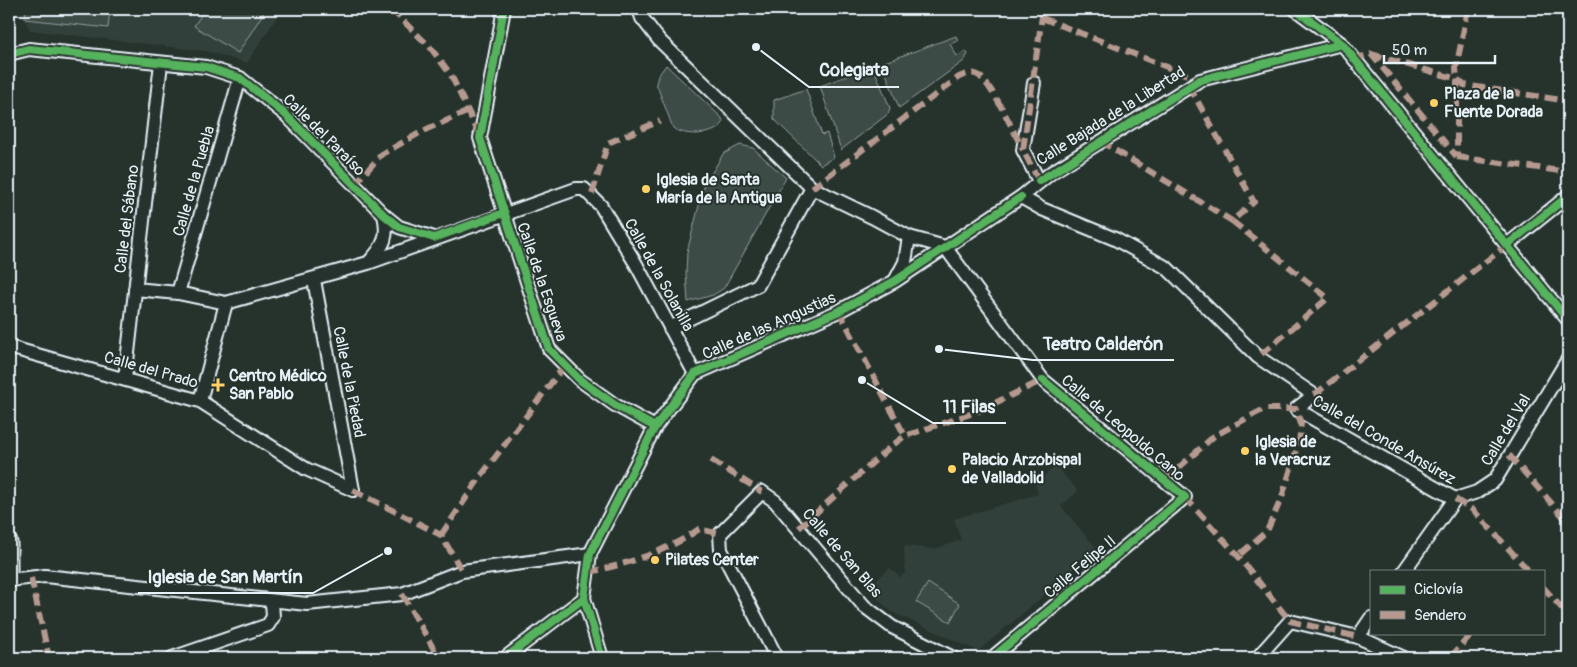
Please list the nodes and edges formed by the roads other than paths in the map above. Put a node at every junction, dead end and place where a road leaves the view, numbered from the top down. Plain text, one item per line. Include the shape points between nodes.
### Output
1 (504, 9) edge
2 (639, 9) edge
3 (1295, 9) edge
4 (1342, 44) junction
5 (9, 54) edge
6 (161, 63) junction
7 (240, 78) junction
8 (1034, 83) dead end
9 (1039, 181) junction
10 (812, 188) junction
11 (1021, 196) junction
12 (1568, 196) edge
13 (504, 213) junction
14 (384, 215) junction
15 (909, 237) junction
16 (434, 238) junction
17 (1507, 245) junction
18 (945, 247) junction
19 (368, 263) junction
20 (314, 280) junction
21 (895, 281) junction
22 (135, 289) junction
23 (178, 293) junction
24 (226, 303) junction
25 (1568, 320) edge
26 (670, 328) junction
27 (9, 347) edge
28 (1568, 359) edge
29 (695, 374) junction
30 (125, 379) junction
31 (200, 401) junction
32 (654, 426) junction
33 (353, 490) joint
34 (1185, 497) joint
35 (1455, 499) junction
36 (9, 542) edge
37 (590, 554) junction
38 (1405, 570) edge
39 (9, 580) edge
40 (584, 598) junction
41 (272, 602) junction
42 (1370, 619) edge
43 (1358, 637) junction
44 (172, 658) edge
45 (505, 658) edge
46 (602, 658) edge
47 (777, 658) edge
48 (953, 658) edge
49 (992, 658) edge
50 (1257, 658) edge
51 (1404, 658) edge

1 - 13 street, Calle de la Esgueva via 480,138
2 - 10 street via 642,18 660,40
3 - 4 street
4 - 9 street, Calle Bajada de la Libertad via 1200,80
4 - 17 street
5 - 6 street, Calle del Paraíso via 28,49
6 - 7 street, Calle del Paraíso via 206,67
6 - 22 street, Calle del Sábano
7 - 14 street, Calle del Paraíso via 286,115
7 - 23 street, Calle de la Puebla
8 - 9 street via 1023,150
9 - 11 street, Calle Bajada de la Libertad
10 - 15 street
10 - 26 street via 758,285
11 - 18 street, Calle Bajada de la Libertad
11 - 35 street, Calle del Conde Ansúrez via 1042,209 1115,239 1167,268 1258,357 1314,395 1296,409
12 - 17 street
13 - 16 street
13 - 26 street, Calle de la Solanilla via 576,189 592,194 636,264
13 - 32 street, Calle de la Esgueva via 549,349 580,380
14 - 16 street, Calle del Paraíso via 399,227
14 - 19 street via 386,236 382,248
15 - 18 street
15 - 21 street via 906,262
16 - 19 street
17 - 25 street
18 - 21 street, Calle de las Angustias
18 - 34 street, Calle de Leopoldo Cano via 1043,380
19 - 20 street
20 - 24 street
20 - 33 street, Calle de la Piedad
21 - 29 street, Calle de las Angustias via 839,311
22 - 23 street
22 - 30 street, Calle del Sábano
23 - 24 street
24 - 31 street
26 - 29 street, Calle de la Solanilla
27 - 30 street, Calle del Prado
28 - 35 street, Calle del Val via 1496,480 1477,492
29 - 32 street, Calle de las Angustias
30 - 31 street, Calle del Prado
31 - 33 street, Calle del Prado via 306,469
32 - 37 street, Calle de las Angustias
34 - 49 street, Calle Felipe II
35 - 38 street
36 - 39 street
37 - 40 street, Calle de las Angustias
37 - 41 street via 462,571 402,594 307,604
39 - 41 street via 45,576
40 - 45 street
40 - 46 street, Calle de las Angustias
41 - 44 street via 273,617 268,625
42 - 43 street
43 - 50 street via 1290,620
43 - 51 street
47 - 48 street, Calle de San Blas via 721,550 719,539 720,534 762,492 775,501 864,606 892,627

